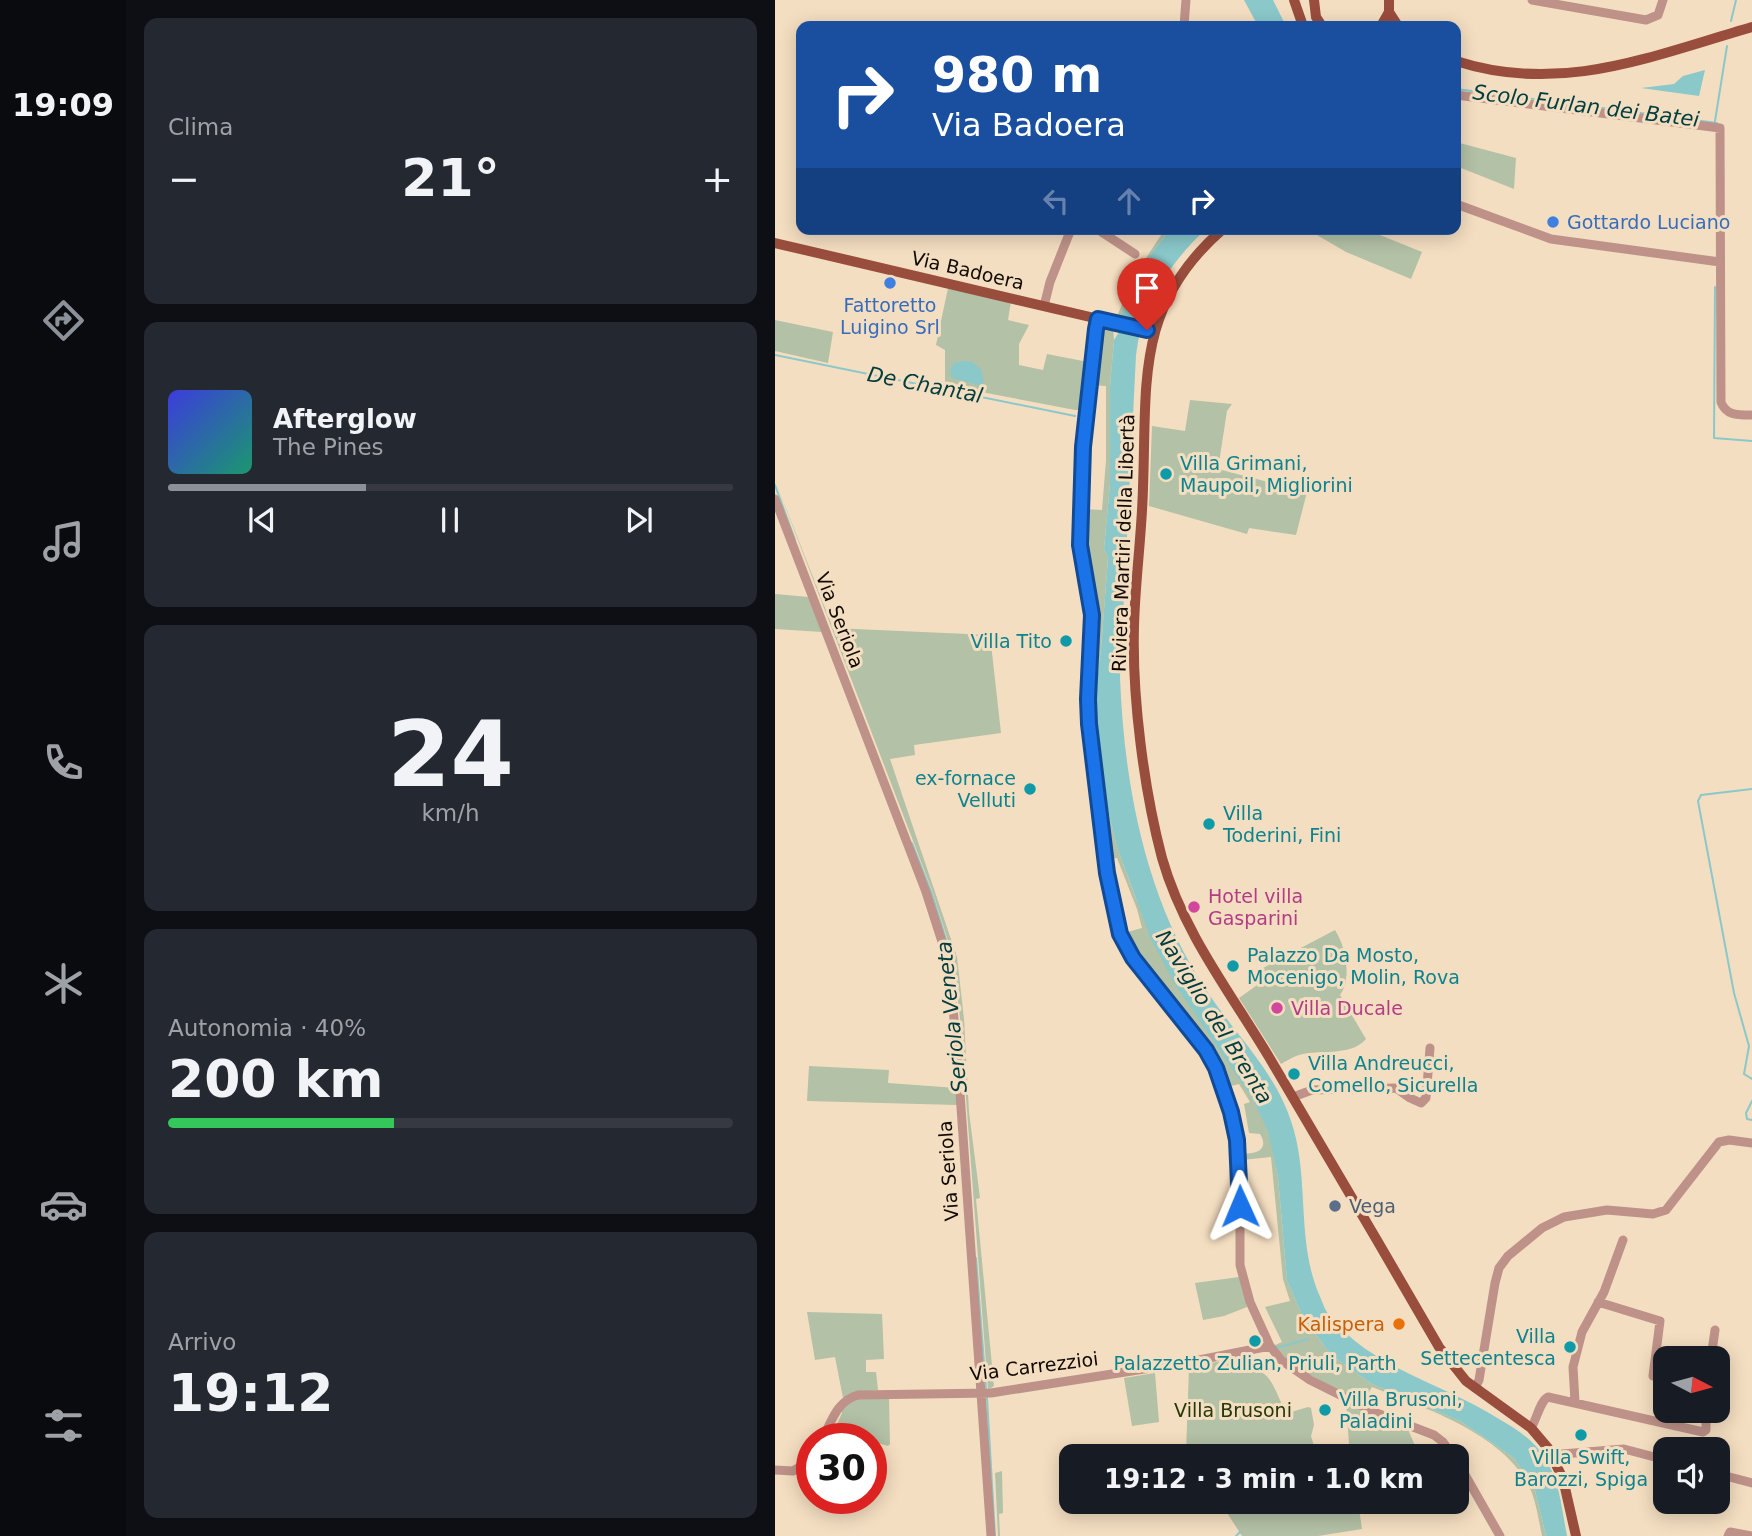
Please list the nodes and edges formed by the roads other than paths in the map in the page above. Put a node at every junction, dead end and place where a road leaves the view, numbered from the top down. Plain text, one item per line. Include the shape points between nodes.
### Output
1 (1186, 0) edge
2 (1294, 0) edge
3 (1314, 0) edge
4 (1532, 0) edge
5 (1663, 0) edge
6 (1390, 3) edge
7 (1184, 21) edge
8 (1301, 21) edge
9 (1320, 21) edge
10 (1383, 21) edge
11 (1396, 21) edge
12 (1752, 27) edge
13 (1461, 62) edge
14 (1461, 95) edge
15 (1461, 206) edge
16 (1069, 235) edge
17 (1106, 235) edge
18 (1217, 235) edge
19 (775, 243) edge
20 (1135, 254) dead end
21 (1720, 262) junction
22 (1044, 306) junction
23 (1098, 319) junction
24 (1148, 331) junction
25 (1752, 415) edge
26 (775, 499) edge
27 (1430, 1048) dead end
28 (1293, 1097) junction
29 (1752, 1143) edge
30 (1623, 1240) dead end
31 (1598, 1302) junction
32 (1715, 1330) dead end
33 (1270, 1346) junction
34 (1656, 1346) edge
35 (1713, 1346) edge
36 (1475, 1388) junction
37 (985, 1393) junction
38 (1575, 1402) junction
39 (1653, 1420) edge
40 (831, 1423) edge
41 (1665, 1423) edge
42 (1707, 1423) edge
43 (1531, 1428) junction
44 (1444, 1444) edge
45 (1554, 1457) junction
46 (1653, 1457) edge
47 (796, 1469) edge
48 (775, 1470) edge
49 (1730, 1477) edge
50 (1469, 1482) edge
51 (1752, 1483) edge
52 (991, 1536) edge
53 (1500, 1536) edge
54 (1576, 1536) edge
55 (1728, 1536) edge
56 (1752, 1536) edge

1 - 7 street
2 - 8 main road
3 - 9 main road
4 - 5 street via 1646,20 1659,13
6 - 10 main road
6 - 11 main road
12 - 13 main road via 1620,65 1569,74 1513,74
14 - 21 street via 1720,128
15 - 21 street via 1545,238
16 - 22 street
17 - 20 street
18 - 24 main road, Riviera Martiri della Libertà via 1178,278
19 - 22 main road, Via Badoera
21 - 25 street via 1721,402 1730,413
22 - 23 main road, Via Badoera
23 - 24 main road, Via Badoera
23 - 33 street via 1085,419 1079,538 1091,604 1089,724 1107,873 1120,934 1133,958 1206,1050 1225,1091 1240,1168 1240,1265
24 - 28 main road, Riviera Martiri della Libertà via 1134,629 1150,799 1163,860 1179,904 1208,961
26 - 37 street, Via Seriola via 943,940 955,1023
27 - 28 street via 1425,1101 1417,1102 1396,1088 1312,1090
28 - 36 main road, Riviera Martiri della Libertà via 1439,1347
29 - 36 street via 1718,1142 1672,1204 1659,1213 1590,1211 1557,1220 1525,1240 1497,1275
30 - 31 street
31 - 34 street via 1659,1321
31 - 38 street via 1586,1320 1573,1367
32 - 35 street
33 - 37 street, Via Carrezzioi
33 - 44 street via 1281,1360 1310,1380 1434,1435
36 - 43 main road, Riviera Martiri della Libertà
37 - 40 street, Via Carrezzioi via 858,1395 840,1406
37 - 52 street, Via Seriola
38 - 39 street
38 - 43 street via 1545,1398
41 - 42 street via 1704,1432
43 - 45 main road, Riviera Martiri della Libertà
45 - 46 street via 1624,1450
45 - 54 main road, Riviera Martiri della Libertà
47 - 48 street
49 - 51 street
50 - 53 street
55 - 56 street via 1730,1532

